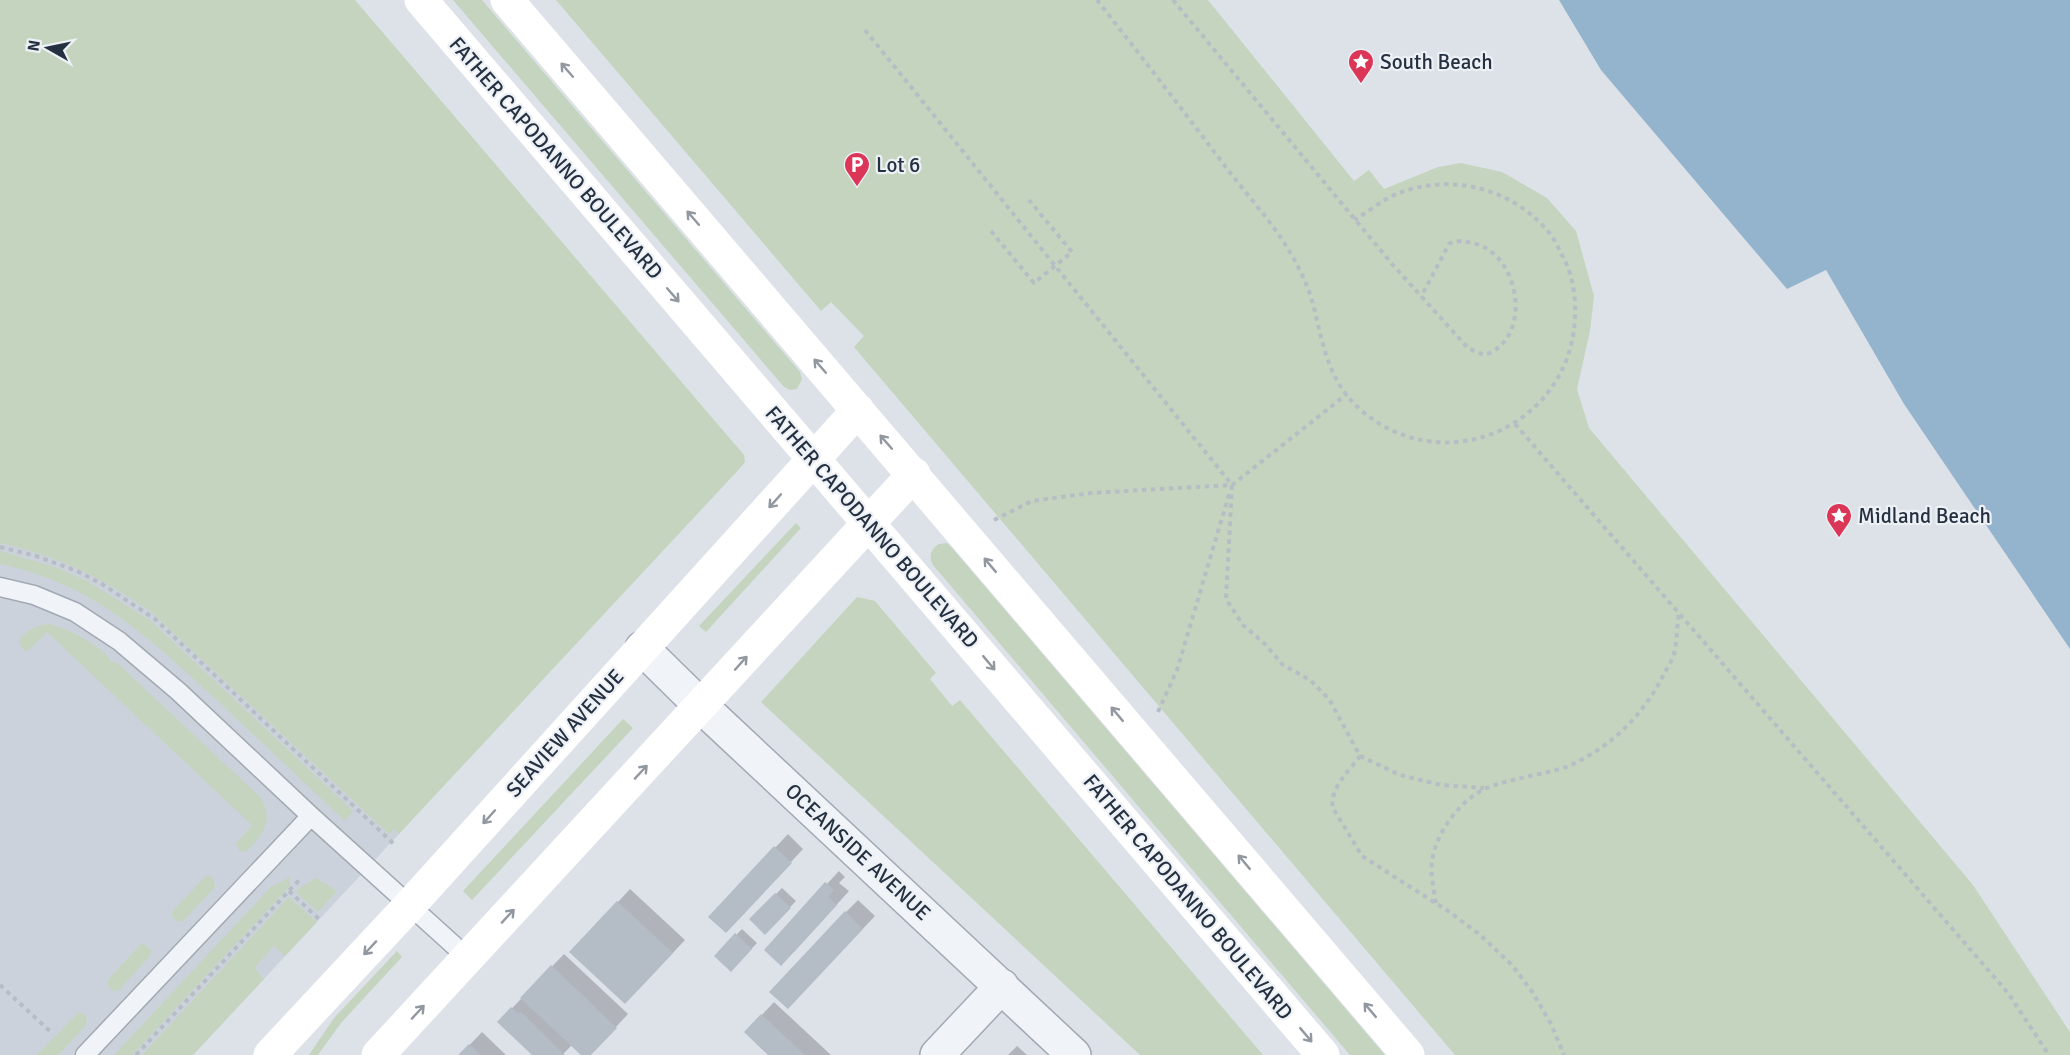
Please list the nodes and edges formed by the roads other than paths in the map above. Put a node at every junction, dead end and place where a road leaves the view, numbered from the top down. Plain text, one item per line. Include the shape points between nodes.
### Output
1 (421, 0) edge
2 (507, 0) edge
3 (858, 410) junction
4 (814, 458) junction
5 (914, 474) junction
6 (869, 522) junction
7 (0, 587) edge
8 (642, 648) junction
9 (701, 706) junction
10 (311, 816) junction
11 (410, 905) junction
12 (469, 959) junction
13 (1002, 986) junction
14 (84, 1055) edge
15 (270, 1055) edge
16 (378, 1055) edge
17 (937, 1055) edge
18 (1074, 1055) edge
19 (1323, 1055) edge
20 (1408, 1055) edge

1 -> 4 main road, FATHER CAPODANNO BOULEVARD
3 -> 2 main road
3 - 4 main road, SEAVIEW AVENUE
5 -> 3 main road
4 - 6 main road, FATHER CAPODANNO BOULEVARD
4 -> 8 main road, SEAVIEW AVENUE
5 - 6 main road
20 -> 5 main road
9 -> 6 main road
6 -> 19 main road, FATHER CAPODANNO BOULEVARD
7 - 10 lane via 34,595 75,612 119,641
8 - 9 street, OCEANSIDE AVENUE
8 -> 11 main road, SEAVIEW AVENUE
12 -> 9 main road
9 - 13 street, OCEANSIDE AVENUE
10 - 11 lane
10 - 14 lane
11 - 12 lane
11 -> 15 main road, SEAVIEW AVENUE
16 -> 12 main road
13 - 17 street
13 - 18 street, OCEANSIDE AVENUE

